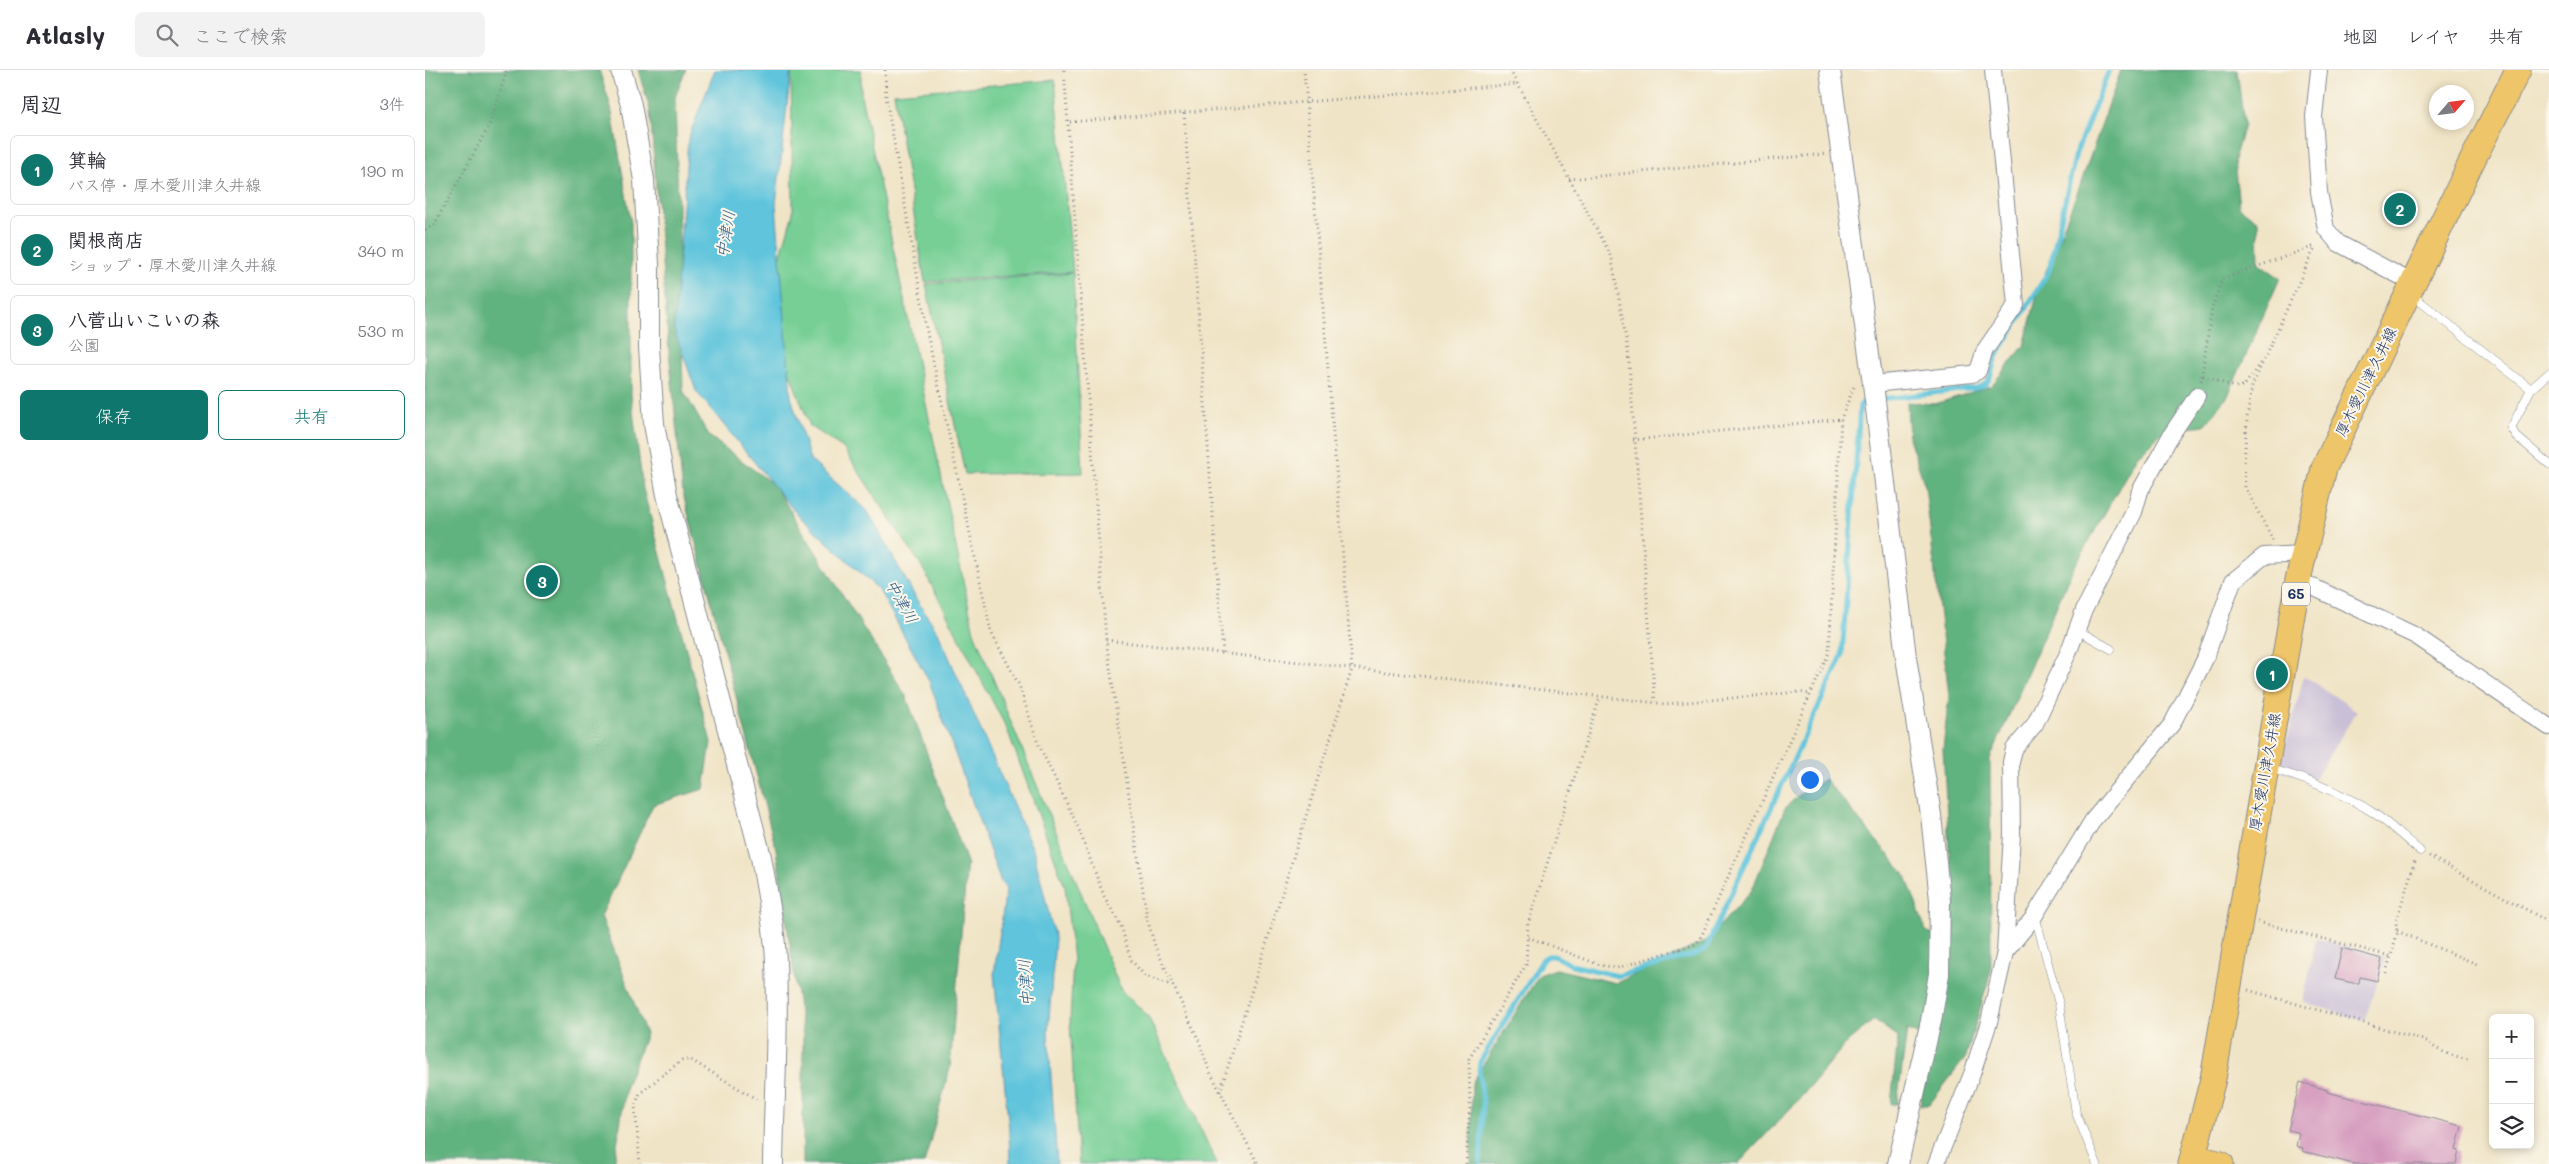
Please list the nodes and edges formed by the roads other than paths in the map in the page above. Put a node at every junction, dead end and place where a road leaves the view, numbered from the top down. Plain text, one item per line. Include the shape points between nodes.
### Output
1 (621, 70) edge
2 (1830, 70) edge
3 (1993, 70) edge
4 (2319, 70) edge
5 (2518, 70) edge
6 (2411, 288) junction
7 (2549, 373) edge
8 (1873, 381) junction
9 (2531, 389) junction
10 (2197, 396) road end
11 (2549, 464) edge
12 (2304, 554) junction
13 (2298, 580) junction
14 (2077, 630) junction
15 (2111, 649) dead end
16 (2549, 727) edge
17 (2266, 768) junction
18 (2420, 851) road end
19 (2033, 918) junction
20 (2005, 952) junction
21 (2192, 1160) edge
22 (773, 1164) edge
23 (1898, 1164) edge
24 (1936, 1164) edge
25 (2097, 1164) edge
26 (2221, 1164) edge

1 - 22 street via 631,105 644,180 654,424 667,495 761,857 770,909 776,961
2 - 8 street
3 - 8 street via 2016,306 1985,350 1978,371
4 - 6 street via 2314,117 2319,192 2326,229 2337,244
5 - 6 main road, 厚木愛川津久井線 / 65
6 - 9 lane
6 - 12 main road, 厚木愛川津久井線 / 65 via 2324,468
7 - 9 lane
8 - 23 street via 1906,657 1931,815 1939,900 1939,974
9 - 11 lane via 2511,428
10 - 14 street via 2140,491 2134,512
12 - 13 main road, 厚木愛川津久井線 / 65
12 - 19 street via 2264,556 2233,581 2205,659 2172,724 2093,820
13 - 16 street via 2416,636
13 - 17 main road, 厚木愛川津久井線 / 65
14 - 15 lane
14 - 20 street via 2035,724 2014,749 2011,762 2012,834
17 - 18 lane via 2316,784 2353,801 2372,812
17 - 21 main road, 厚木愛川津久井線 / 65 via 2213,1079
19 - 20 street
19 - 25 lane via 2050,964 2059,1004 2076,1113
20 - 24 street via 1989,1022
21 - 26 main road

